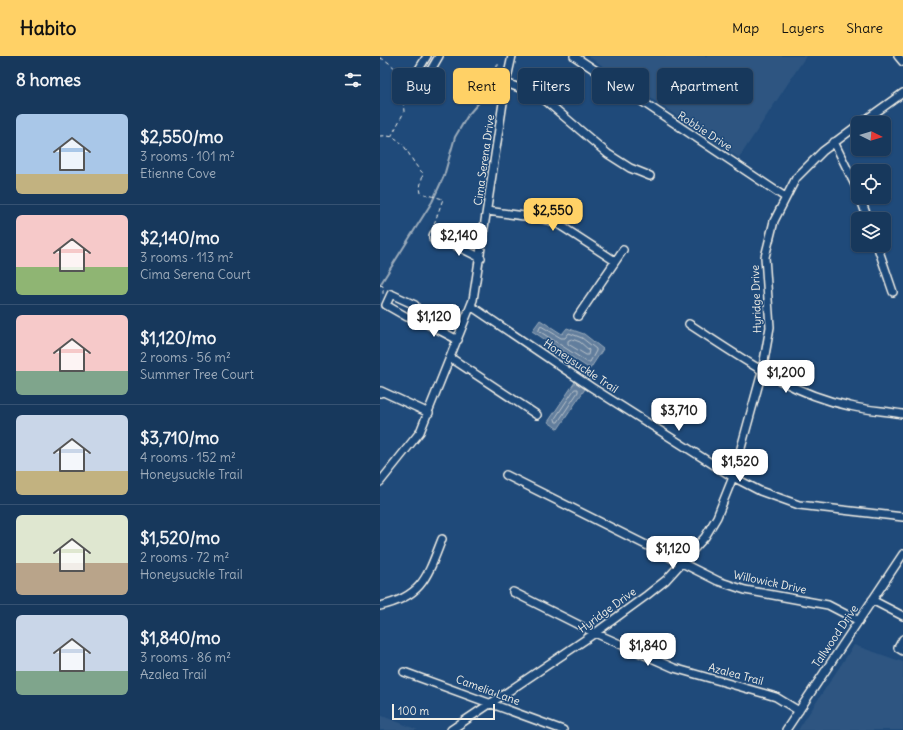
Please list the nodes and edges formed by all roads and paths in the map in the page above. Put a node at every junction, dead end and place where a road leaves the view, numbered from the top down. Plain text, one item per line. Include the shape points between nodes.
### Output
1 (427, 56) edge
2 (439, 56) edge
3 (512, 56) edge
4 (574, 56) edge
5 (898, 56) edge
6 (380, 58) edge
7 (903, 62) edge
8 (395, 68) edge
9 (509, 68) edge
10 (510, 84) edge
11 (903, 93) edge
12 (403, 104) edge
13 (503, 104) edge
14 (871, 116) edge
15 (851, 130) edge
16 (380, 136) edge
17 (391, 137) junction
18 (834, 142) junction
19 (650, 176) dead end
20 (851, 177) edge
21 (785, 197) junction
22 (487, 211) junction
23 (434, 235) joint
24 (623, 250) dead end
25 (880, 252) edge
26 (480, 258) junction
27 (615, 261) junction
28 (380, 285) edge
29 (894, 292) dead end
30 (382, 297) dead end
31 (471, 306) junction
32 (578, 316) dead end
33 (416, 318) dead end
34 (690, 324) dead end
35 (458, 340) junction
36 (451, 358) junction
37 (762, 372) junction
38 (380, 393) edge
39 (429, 413) junction
40 (902, 414) dead end
41 (537, 415) dead end
42 (506, 475) dead end
43 (732, 477) junction
44 (380, 482) edge
45 (903, 517) edge
46 (442, 539) dead end
47 (903, 554) edge
48 (681, 564) junction
49 (513, 592) dead end
50 (872, 600) junction
51 (380, 606) edge
52 (903, 616) edge
53 (859, 621) junction
54 (595, 633) junction
55 (903, 639) edge
56 (903, 651) edge
57 (404, 672) dead end
58 (490, 702) junction
59 (798, 711) junction
60 (451, 730) edge
61 (564, 730) edge
62 (786, 730) edge

1 - 2 street via 419,70 428,75
3 - 9 street, Cima Serena Drive
4 - 21 street, Robbie Drive
5 - 7 street
6 - 8 path
10 - 19 street via 546,101 608,154 630,168
11 - 14 street
12 - 17 path via 404,112
13 - 22 street, Cima Serena Drive
15 - 18 street, Hyridge Drive
16 - 17 path
17 - 23 path via 401,142 414,164 423,173 421,193 444,199 433,227
18 - 20 street
18 - 21 street, Hyridge Drive via 808,164
21 - 37 street, Hyridge Drive via 774,221 765,257 770,327
22 - 26 street, Cima Serena Drive
22 - 27 street via 555,222
23 - 26 street via 443,232 445,240
24 - 27 street
25 - 29 street
26 - 31 street, Cima Serena Drive
27 - 32 street
28 - 30 path via 383,286
31 - 35 street, Cima Serena Drive
31 - 43 street, Honeysuckle Trail
33 - 35 street
34 - 37 street
35 - 36 street, Cima Serena Drive
36 - 39 street, Cima Serena Drive
36 - 41 street
37 - 40 street via 826,400
37 - 43 street, Hyridge Drive
38 - 39 street via 381,391
39 - 44 street, Cima Serena Drive via 420,432
42 - 48 street, Willowick Drive
43 - 45 street, Honeysuckle Trail via 760,491 799,505
43 - 48 street, Hyridge Drive via 717,517 705,537
46 - 51 street via 427,577 417,589 407,598
47 - 50 street, Tallwood Drive
48 - 53 street, Willowick Drive via 745,590 828,605
48 - 54 street, Hyridge Drive via 647,595
49 - 54 street, Azalea Trail
50 - 52 street
50 - 53 street, Tallwood Drive
53 - 59 street, Tallwood Drive
54 - 58 street, Hyridge Drive
54 - 59 street, Azalea Trail via 674,668 776,697
55 - 56 street via 898,648
57 - 58 street, Camelia Lane
58 - 60 street, Hyridge Drive
58 - 61 street, Camelia Lane
59 - 62 street, Tallwood Drive

